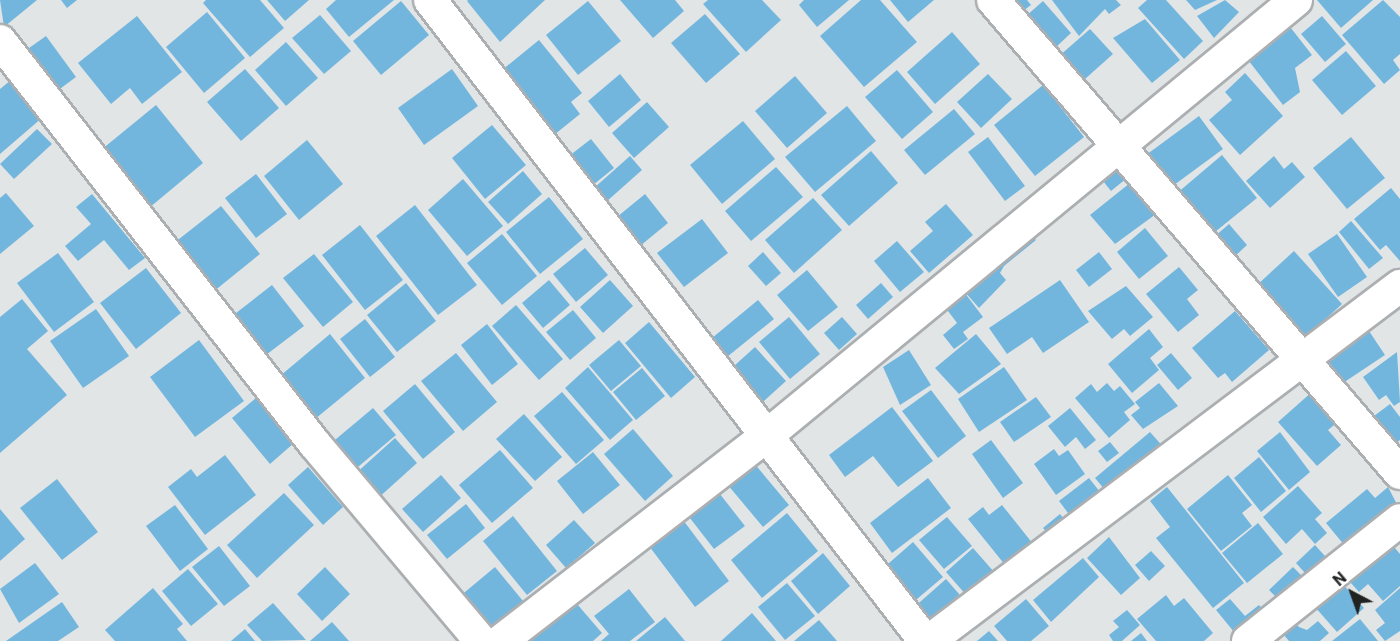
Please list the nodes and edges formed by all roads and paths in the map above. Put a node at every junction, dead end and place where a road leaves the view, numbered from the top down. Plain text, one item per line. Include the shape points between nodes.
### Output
1 (430, 0) edge
2 (993, 0) edge
3 (1296, 0) edge
4 (0, 41) edge
5 (1120, 146) junction
6 (1400, 286) edge
7 (1302, 358) junction
8 (764, 438) junction
9 (1400, 473) edge
10 (1400, 520) edge
11 (481, 641) edge
12 (501, 641) edge
13 (927, 641) edge
14 (1248, 641) edge

1 - 8 street
2 - 5 street
3 - 5 street
4 - 11 street via 314,443
5 - 7 street
5 - 8 street
6 - 7 street
7 - 9 street
7 - 13 street
8 - 12 street
8 - 13 street
10 - 14 street

